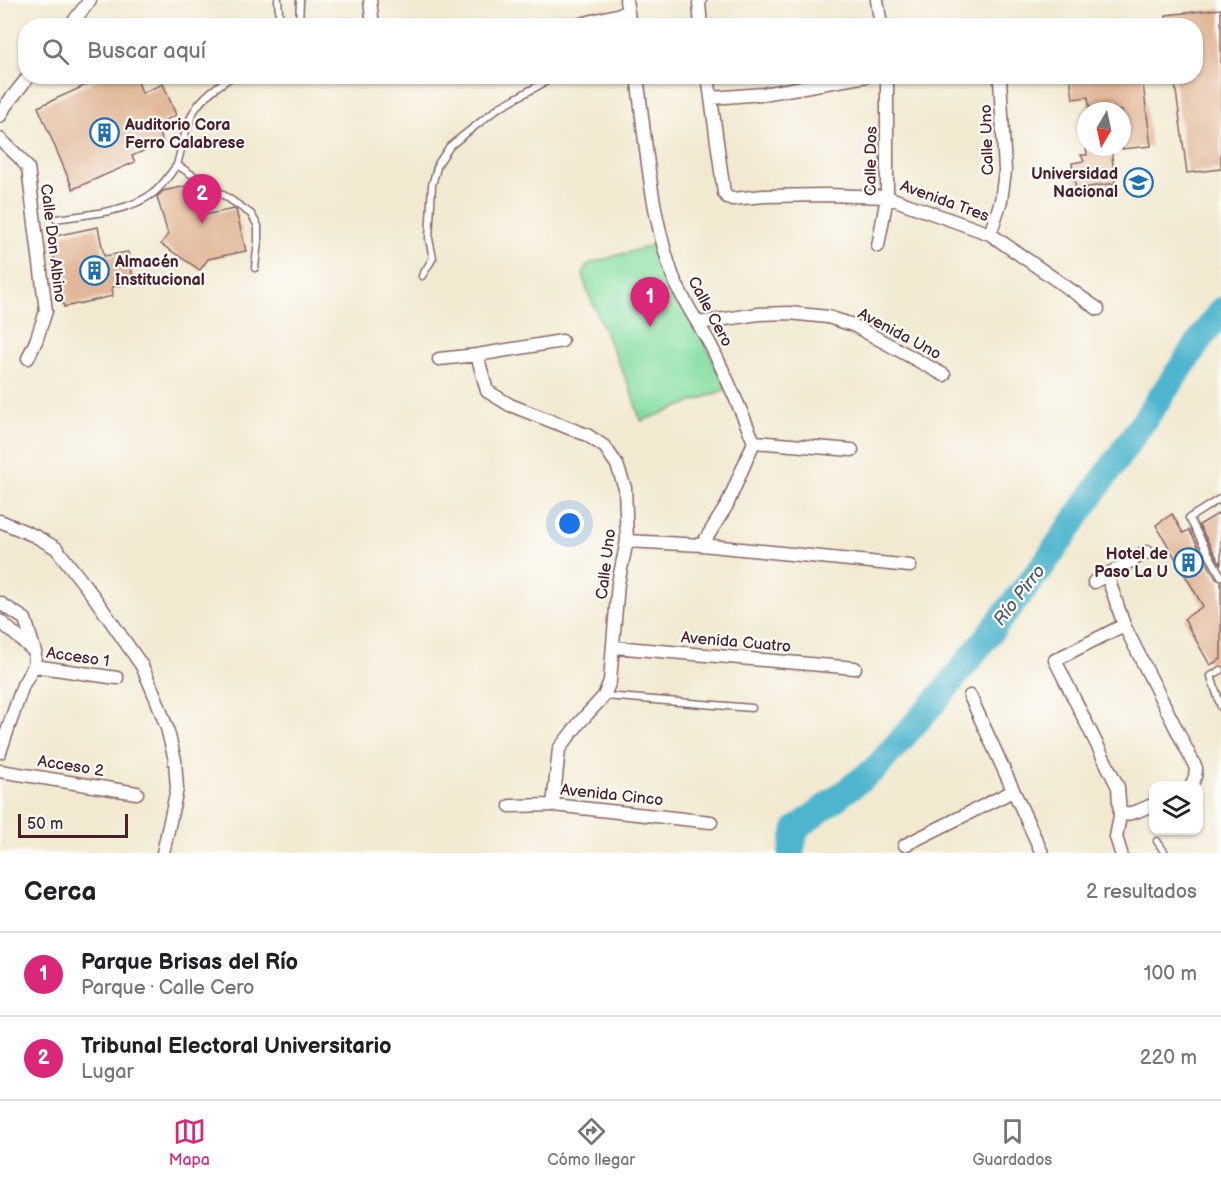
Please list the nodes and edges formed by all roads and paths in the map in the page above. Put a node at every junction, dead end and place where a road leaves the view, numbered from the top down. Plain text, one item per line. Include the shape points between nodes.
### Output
1 (90, 0) edge
2 (278, 0) edge
3 (300, 0) edge
4 (370, 0) edge
5 (877, 0) edge
6 (699, 2) edge
7 (627, 6) edge
8 (76, 18) edge
9 (279, 18) edge
10 (299, 18) edge
11 (373, 18) edge
12 (595, 18) edge
13 (700, 18) edge
14 (880, 18) edge
15 (23, 84) edge
16 (220, 84) edge
17 (542, 84) edge
18 (638, 84) edge
19 (709, 84) edge
20 (821, 84) edge
21 (887, 84) edge
22 (1000, 84) edge
23 (712, 98) junction
24 (0, 116) edge
25 (0, 139) edge
26 (177, 165) junction
27 (887, 196) junction
28 (56, 219) dead end
29 (990, 234) junction
30 (878, 246) dead end
31 (255, 268) dead end
32 (422, 276) dead end
33 (1098, 309) dead end
34 (698, 323) junction
35 (562, 341) dead end
36 (477, 355) junction
37 (28, 358) dead end
38 (439, 359) dead end
39 (944, 375) dead end
40 (754, 442) junction
41 (852, 450) dead end
42 (1221, 498) edge
43 (0, 522) edge
44 (627, 541) junction
45 (702, 545) junction
46 (1147, 552) dead end
47 (910, 566) dead end
48 (1107, 575) junction
49 (1221, 576) edge
50 (1094, 582) dead end
51 (0, 603) edge
52 (0, 621) edge
53 (1124, 625) junction
54 (614, 647) junction
55 (35, 652) junction
56 (34, 666) junction
57 (855, 668) dead end
58 (1221, 670) edge
59 (117, 678) dead end
60 (604, 696) junction
61 (970, 696) dead end
62 (1221, 707) edge
63 (752, 708) dead end
64 (0, 752) edge
65 (0, 771) edge
66 (1193, 781) edge
67 (1013, 791) junction
68 (137, 793) dead end
69 (553, 804) junction
70 (510, 806) dead end
71 (1149, 806) edge
72 (1120, 816) junction
73 (711, 822) dead end
74 (1157, 841) dead end
75 (905, 845) dead end
76 (163, 853) edge
77 (1042, 853) edge
78 (1121, 853) edge
79 (1166, 853) edge

1 - 8 street
2 - 9 lane
3 - 10 lane
4 - 11 street
5 - 14 street
6 - 13 street
7 - 12 street
15 - 24 street
16 - 26 lane via 195,110
17 - 32 lane via 498,108 450,146 438,164 432,185 429,239 433,258
18 - 34 street, Calle Cero via 654,210 681,297
19 - 23 street
20 - 23 street
21 - 27 street, Calle Dos
22 - 29 street, Calle Uno via 1005,171 1001,201
23 - 27 street, Avenida Tres via 727,197
25 - 37 street, Calle Don Albino via 28,168 46,311
26 - 28 lane via 153,194 138,202
26 - 31 lane via 251,214 258,226
27 - 29 street, Avenida Tres
27 - 30 street, Calle Dos
29 - 33 street, Avenida Tres
34 - 39 street, Avenida Uno via 759,314 828,317 853,325
34 - 40 street, Calle Cero via 728,378
35 - 36 street
36 - 38 street
36 - 44 street, Calle Uno via 487,391 605,447 625,488
40 - 41 street
40 - 45 street via 727,505
42 - 49 lane via 1189,518
43 - 76 street via 56,549 142,666 167,728 175,760 177,789
44 - 45 street
44 - 54 street, Calle Uno via 618,583
45 - 47 street
46 - 48 street
48 - 50 street
48 - 53 street
51 - 55 street via 25,619
52 - 55 street
53 - 66 street via 1196,768
53 - 72 street via 1055,660 1118,787
54 - 57 street, Avenida Cuatro
54 - 60 street, Calle Uno
55 - 56 street
56 - 59 street, Acceso 1
56 - 64 street via 23,685
58 - 62 lane via 1211,676
60 - 63 lane
60 - 69 street, Calle Uno via 559,749
61 - 67 street
65 - 68 street, Acceso 2
67 - 75 street
67 - 77 street
69 - 70 street, Avenida Cinco
69 - 73 street, Avenida Cinco
71 - 72 street
72 - 78 street via 1116,837
74 - 79 lane

